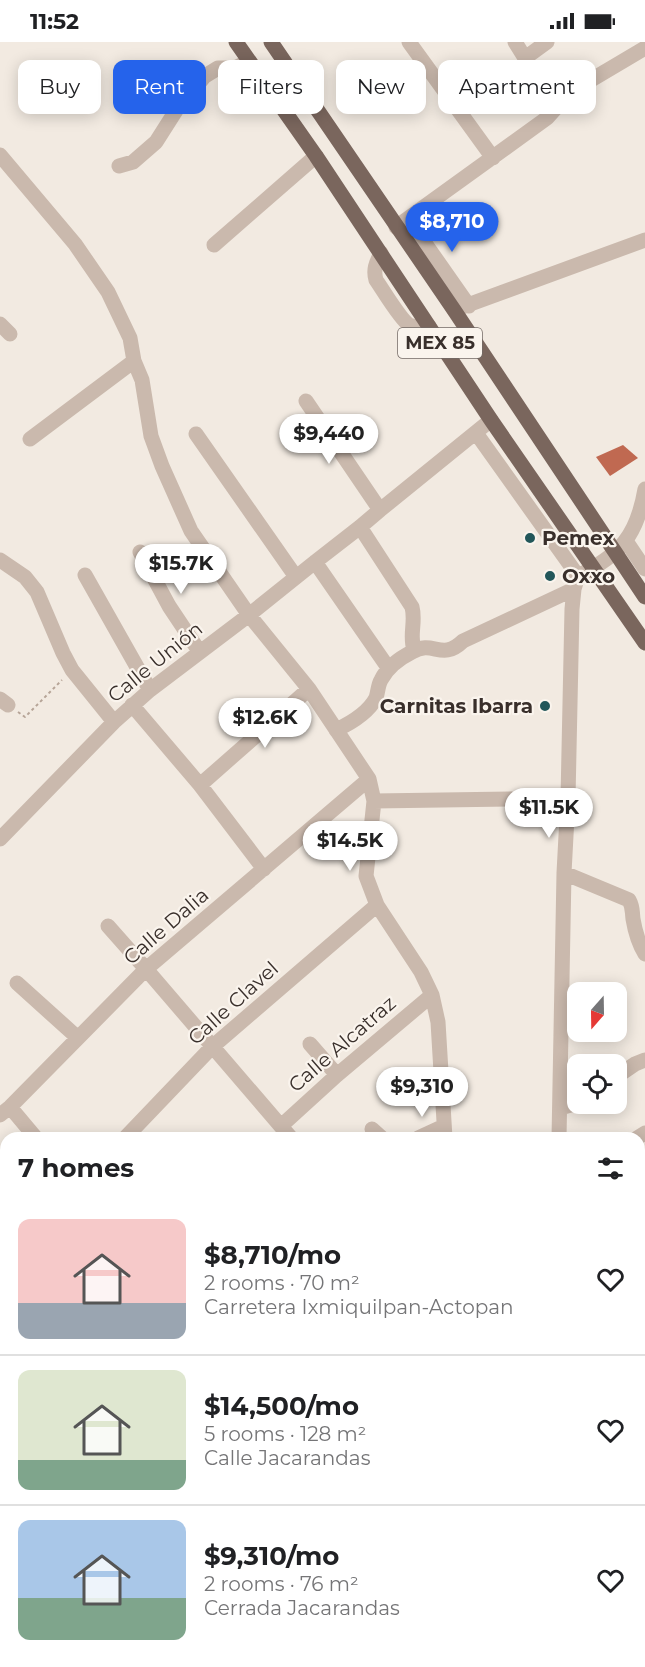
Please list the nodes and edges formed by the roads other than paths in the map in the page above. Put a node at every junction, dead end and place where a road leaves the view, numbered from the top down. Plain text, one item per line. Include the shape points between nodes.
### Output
1 (236, 42) edge
2 (271, 42) edge
3 (409, 42) edge
4 (515, 42) edge
5 (547, 42) edge
6 (645, 48) edge
7 (525, 58) joint
8 (248, 60) edge
9 (218, 68) edge
10 (596, 77) edge
11 (286, 114) edge
12 (551, 114) edge
13 (0, 155) edge
14 (316, 156) junction
15 (493, 158) junction
16 (119, 166) dead end
17 (402, 223) junction
18 (645, 240) edge
19 (214, 245) dead end
20 (461, 308) junction
21 (134, 361) junction
22 (306, 401) dead end
23 (491, 420) junction
24 (476, 433) junction
25 (196, 434) dead end
26 (30, 439) dead end
27 (645, 489) edge
28 (380, 510) junction
29 (360, 527) junction
30 (621, 547) junction
31 (140, 552) dead end
32 (0, 560) edge
33 (315, 562) junction
34 (594, 568) junction
35 (645, 569) edge
36 (85, 575) dead end
37 (296, 577) junction
38 (576, 583) junction
39 (645, 597) edge
40 (249, 615) junction
41 (645, 643) edge
42 (414, 650) junction
43 (199, 651) junction
44 (389, 669) junction
45 (309, 689) junction
46 (150, 690) junction
47 (132, 705) junction
48 (114, 722) junction
49 (336, 730) junction
50 (369, 778) junction
51 (200, 784) junction
52 (568, 798) junction
53 (374, 801) junction
54 (0, 839) edge
55 (264, 868) junction
56 (564, 873) junction
57 (376, 905) junction
58 (108, 926) dead end
59 (645, 954) edge
60 (146, 969) junction
61 (17, 984) dead end
62 (432, 995) junction
63 (78, 1038) junction
64 (310, 1044) dead end
65 (212, 1047) junction
66 (645, 1060) edge
67 (627, 1069) edge
68 (337, 1075) junction
69 (567, 1106) edge
70 (560, 1108) junction
71 (5, 1111) edge
72 (281, 1126) junction
73 (29, 1132) edge
74 (131, 1132) edge
75 (286, 1132) edge
76 (444, 1132) edge
77 (560, 1132) edge

1 - 8 main road, MEX 85
2 - 17 main road, MEX 85
3 - 15 street
4 - 7 street
5 - 7 street
6 - 10 street
9 - 16 street via 205,76 156,141 133,162
11 - 14 main road, MEX 85
12 - 15 street
13 - 21 street via 75,244 108,292 130,338
14 - 19 street
14 - 23 main road, MEX 85
15 - 17 street
17 - 20 main road, MEX 85
18 - 20 street
20 - 30 main road, MEX 85
21 - 26 street
21 - 40 street via 142,380 151,436 191,531
22 - 28 street
23 - 24 street, Calle Unión
23 - 34 main road, MEX 85
24 - 28 street, Calle Unión
24 - 38 street
25 - 37 street
27 - 30 street via 638,521
28 - 29 street, Calle Unión
29 - 33 street, Calle Unión
29 - 42 street via 412,607
30 - 34 street
30 - 35 street
30 - 39 main road, MEX 85
31 - 43 street
32 - 48 street via 25,577 37,592 72,670
33 - 37 street, Calle Unión
33 - 44 street
34 - 38 street
34 - 41 main road, MEX 85
36 - 46 street
37 - 40 street, Calle Unión
38 - 42 street via 454,649
38 - 52 street via 572,609
40 - 43 street, Calle Unión
40 - 45 street
42 - 44 street
43 - 46 street, Calle Unión
44 - 49 street via 366,710
45 - 49 street
45 - 51 street
46 - 47 street, Calle Unión
47 - 48 street, Calle Unión
47 - 51 street
48 - 54 street, Calle Unión
49 - 50 street
50 - 53 street
50 - 55 street, Calle Dalia
51 - 55 street
52 - 53 street
52 - 56 street
53 - 57 street via 366,876
55 - 60 street, Calle Dalia
56 - 59 street via 629,900
56 - 70 street
57 - 62 street
57 - 65 street, Calle Clavel
58 - 60 street
60 - 63 street, Calle Dalia
60 - 65 street
61 - 63 street
62 - 68 street, Calle Alcatraz
62 - 76 street via 438,1022
63 - 71 street, Calle Dalia
64 - 68 street
65 - 72 street
65 - 74 street, Calle Clavel
66 - 67 street
68 - 72 street, Calle Alcatraz
69 - 70 street
70 - 77 street
71 - 73 street
72 - 75 street

